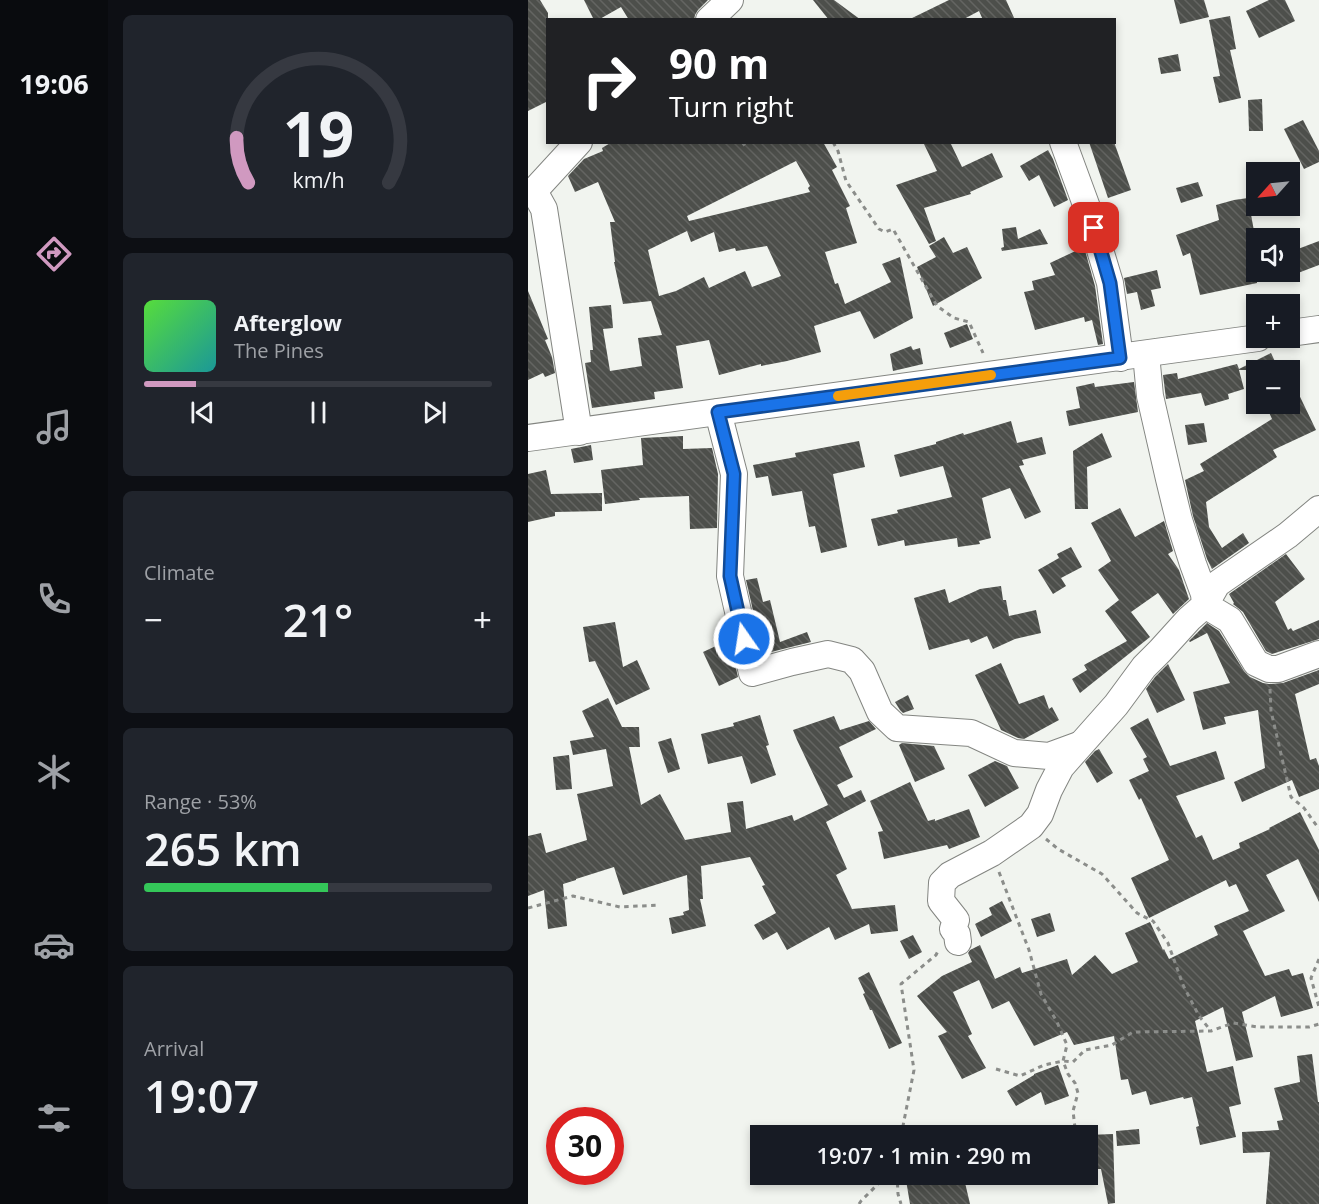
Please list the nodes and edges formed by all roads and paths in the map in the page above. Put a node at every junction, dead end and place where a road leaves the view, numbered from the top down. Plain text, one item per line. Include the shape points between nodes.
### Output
1 (730, 0) edge
2 (711, 18) edge
3 (577, 144) edge
4 (744, 144) edge
5 (834, 144) edge
6 (1064, 144) edge
7 (746, 147) dead end
8 (531, 191) edge
9 (1319, 329) edge
10 (1300, 332) edge
11 (1246, 340) edge
12 (1146, 354) junction
13 (1120, 358) junction
14 (990, 375) junction
15 (718, 412) junction
16 (579, 432) junction
17 (528, 438) edge
18 (1319, 509) edge
19 (1205, 605) junction
20 (1319, 654) edge
21 (1269, 669) junction
22 (1079, 745) junction
23 (1031, 826) junction
24 (1319, 829) edge
25 (992, 853) junction
26 (660, 905) dead end
27 (528, 908) edge
28 (957, 931) joint
29 (1319, 959) edge
30 (1319, 1007) edge
31 (1319, 1023) edge
32 (1211, 1031) junction
33 (1063, 1061) junction
34 (996, 1069) dead end
35 (904, 1125) edge
36 (1075, 1125) edge
37 (877, 1185) edge
38 (898, 1185) edge
39 (859, 1204) edge
40 (901, 1204) edge

1 - 2 street
3 - 8 street
4 - 7 path
5 - 14 path via 846,181 879,229 893,229 937,306 954,318 969,322
6 - 13 street via 1110,283
8 - 16 street via 544,208
9 - 10 street
11 - 12 street
12 - 13 street
12 - 19 street via 1150,396 1169,479
13 - 14 street
14 - 15 street
15 - 16 street
15 - 22 street via 734,474 730,576 752,673 828,654 852,660 862,670 880,712 897,728 971,733 1014,753 1049,756
16 - 17 street
18 - 19 street via 1217,584
19 - 21 street via 1230,620 1256,663
19 - 22 street via 1144,666 1116,705
20 - 21 street
21 - 24 path via 1271,711 1291,797
22 - 23 street via 1061,767
23 - 25 street
23 - 32 path via 1058,849 1102,874 1137,913 1153,921 1168,943 1199,1016
25 - 28 street via 942,883 941,901
25 - 33 path via 1029,950 1041,994 1067,1045
26 - 27 path via 620,907 573,896
28 - 35 path via 901,984 914,1070
29 - 30 path via 1311,978
31 - 32 path via 1309,1027 1233,1023
32 - 33 path via 1133,1032 1112,1045 1085,1050 1072,1062
33 - 34 path via 1020,1076
33 - 36 path via 1078,1093
37 - 39 path
38 - 40 path

